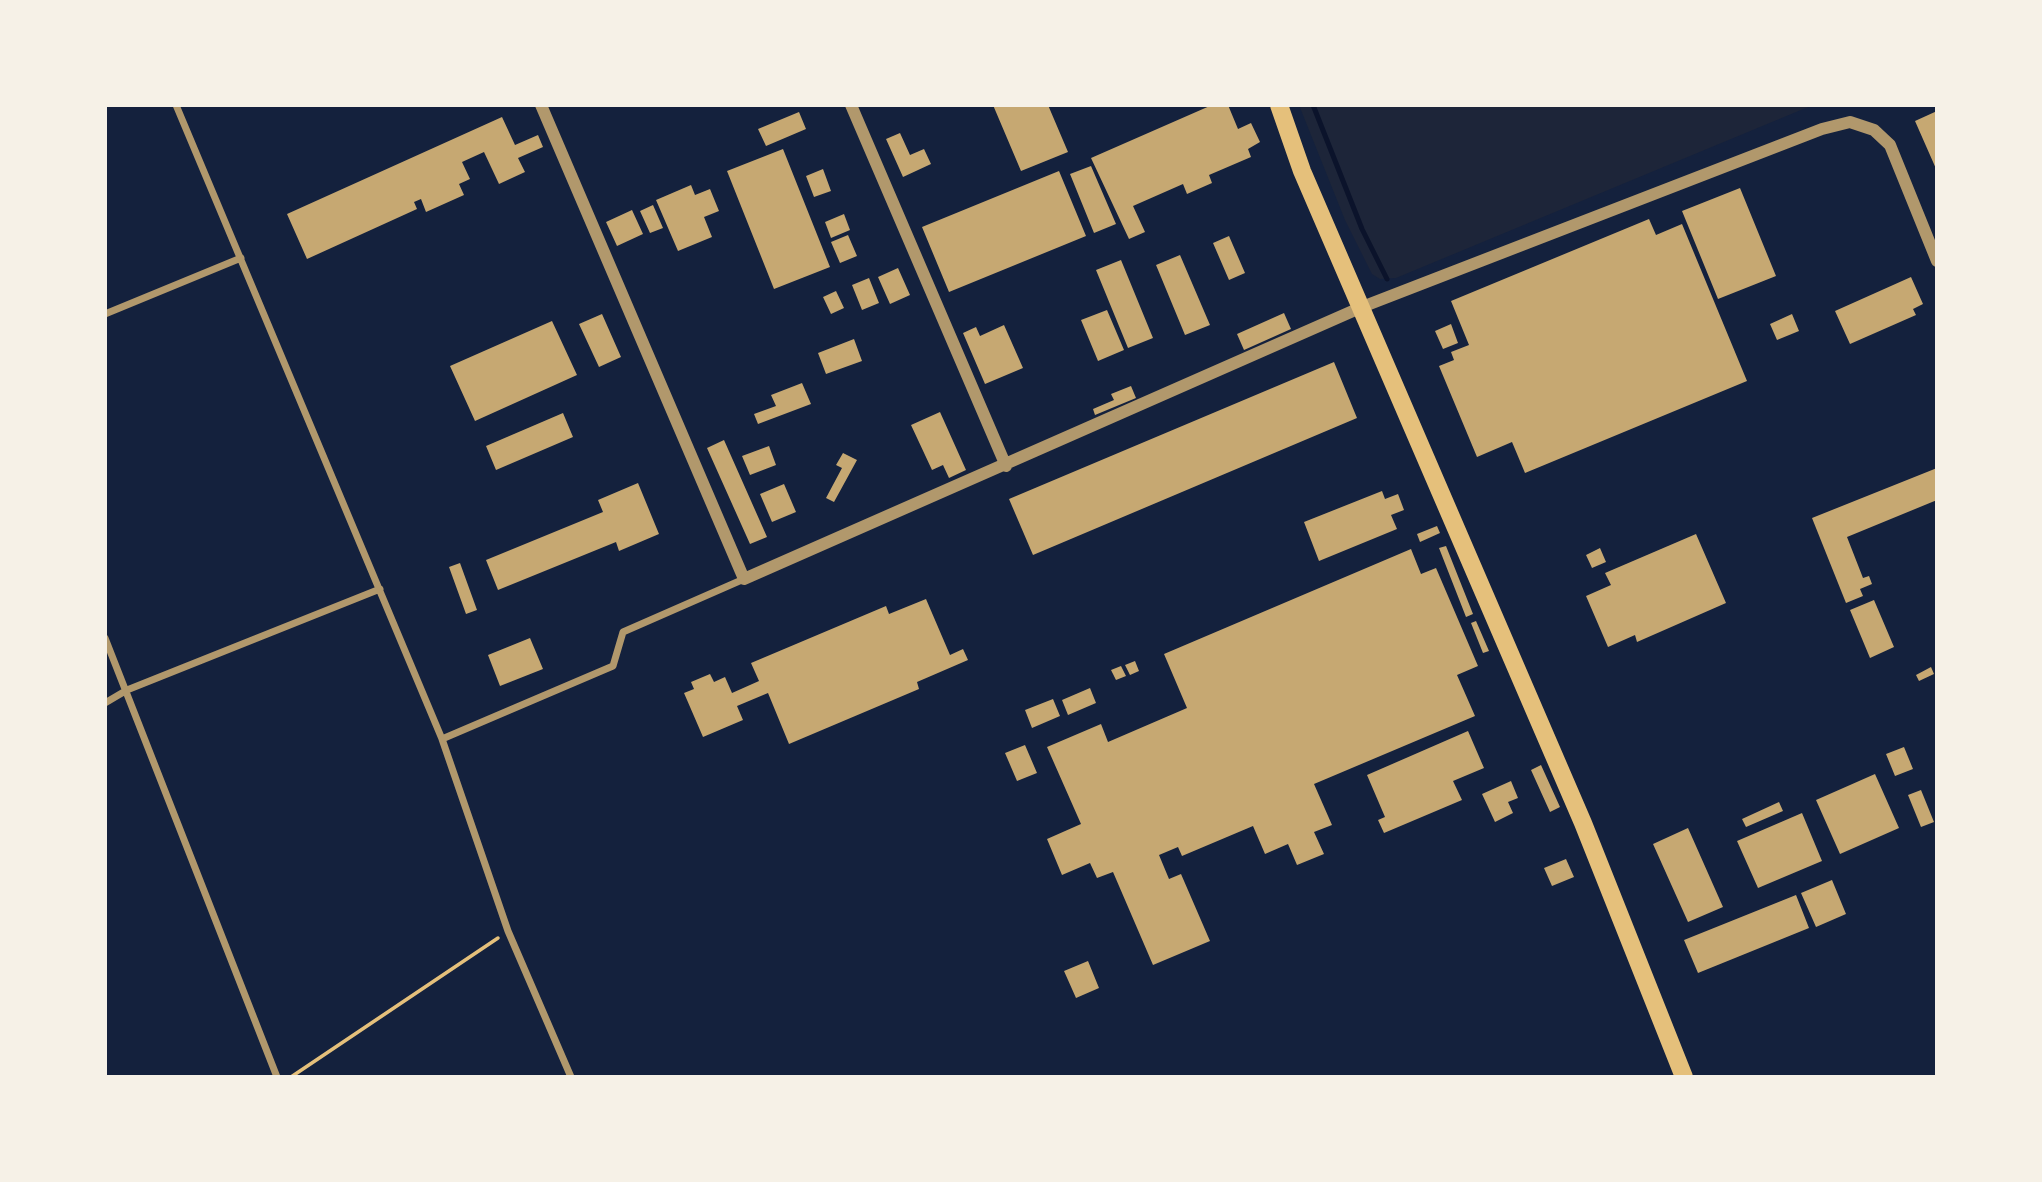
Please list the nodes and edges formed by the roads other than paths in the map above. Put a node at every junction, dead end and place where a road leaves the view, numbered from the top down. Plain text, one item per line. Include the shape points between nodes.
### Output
1 (176, 105) edge
2 (541, 105) edge
3 (851, 105) edge
4 (1279, 105) edge
5 (241, 258) junction
6 (1937, 261) edge
7 (1362, 307) junction
8 (105, 314) edge
9 (1006, 466) junction
10 (744, 579) junction
11 (380, 589) junction
12 (105, 638) edge
13 (127, 690) junction
14 (105, 703) edge
15 (442, 739) junction
16 (277, 1077) edge
17 (571, 1077) edge
18 (1684, 1077) edge

1 - 5 street
2 - 10 street
3 - 9 street
4 - 7 highway via 1302,171
5 - 8 street
5 - 11 street
6 - 7 street via 1890,145 1874,130 1850,122
7 - 9 street
7 - 18 highway via 1583,823
9 - 10 street
10 - 15 street via 623,632 613,666
11 - 13 street
11 - 15 street
12 - 13 street
13 - 14 street
13 - 16 street
15 - 17 street via 508,931

